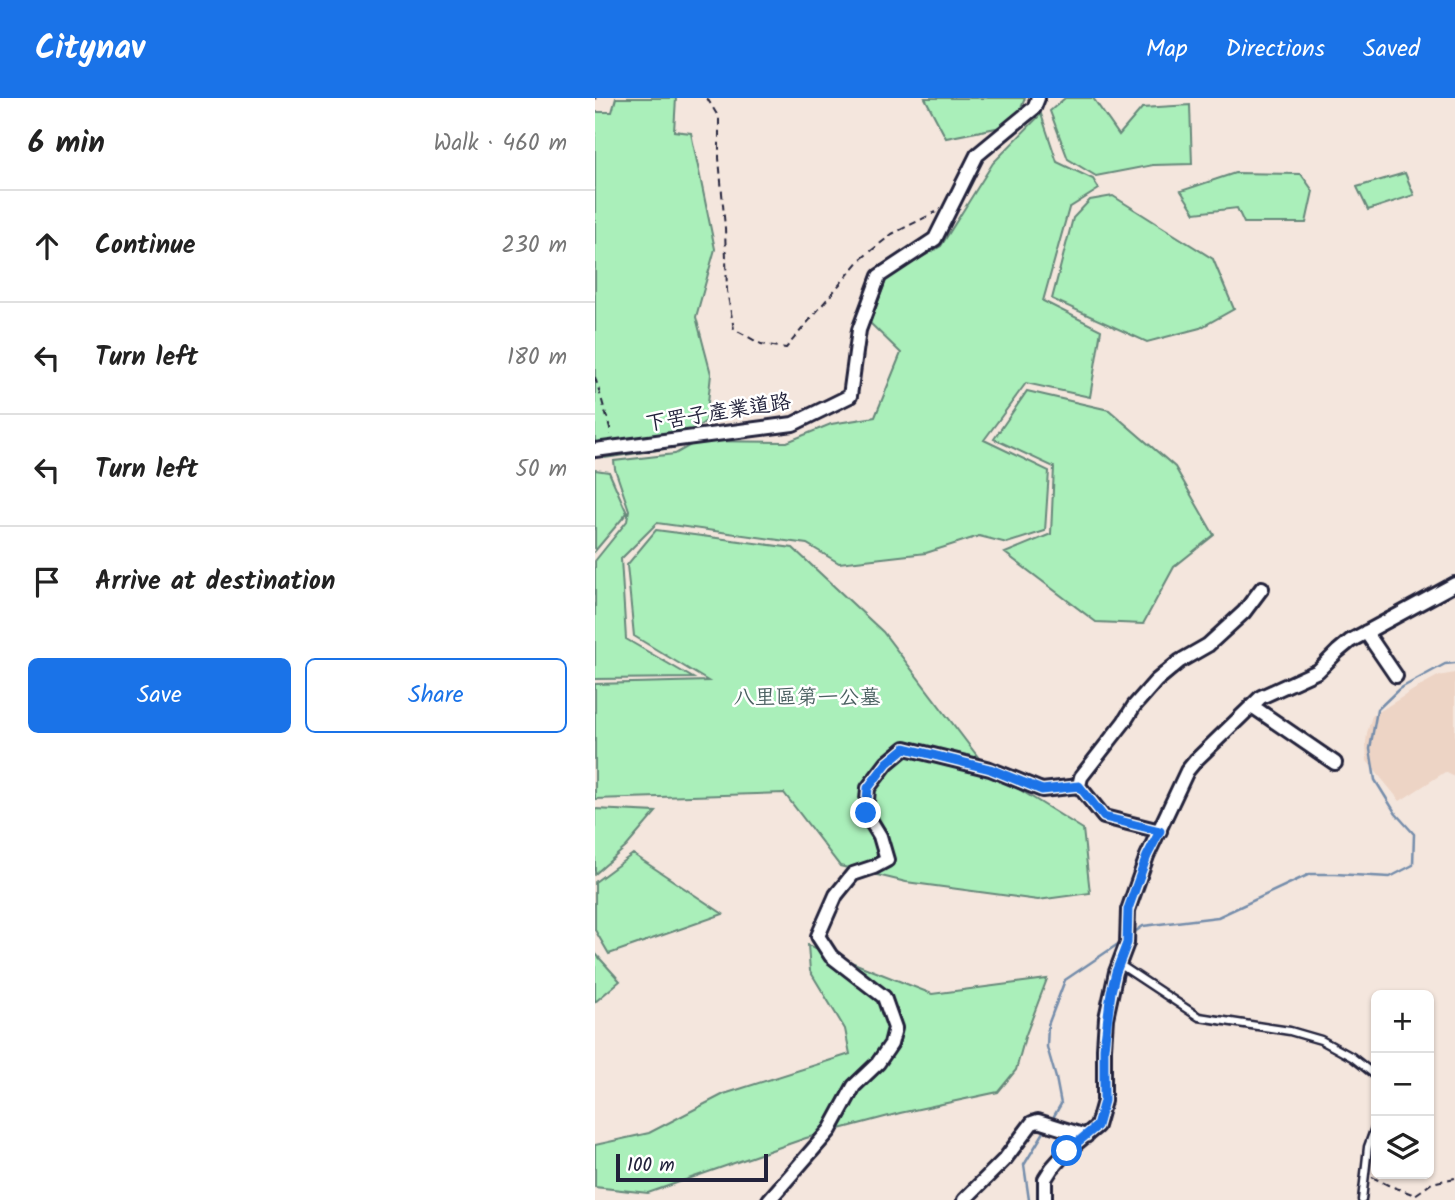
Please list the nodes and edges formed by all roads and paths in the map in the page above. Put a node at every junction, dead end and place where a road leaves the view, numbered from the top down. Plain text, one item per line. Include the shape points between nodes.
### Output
1 (707, 98) edge
2 (1038, 98) edge
3 (953, 203) junction
4 (595, 377) edge
5 (610, 447) junction
6 (595, 450) edge
7 (1455, 584) edge
8 (1262, 588) dead end
9 (1366, 632) junction
10 (1396, 676) dead end
11 (1252, 706) junction
12 (1335, 763) dead end
13 (1079, 786) junction
14 (1160, 831) junction
15 (1119, 964) junction
16 (1371, 1072) edge
17 (1086, 1136) junction
18 (1371, 1139) edge
19 (1365, 1173) junction
20 (1455, 1178) edge
21 (769, 1200) edge
22 (964, 1200) edge
23 (1045, 1200) edge
24 (1362, 1200) edge

1 - 3 path via 719,118 727,291 734,329 761,344 786,348 861,259 892,234
2 - 3 street, 下罟子產業道路 via 1034,108 977,155
3 - 5 street, 下罟子產業道路 via 935,239 879,276 859,330 850,396 793,424
4 - 5 path via 610,428
5 - 6 street, 下罟子產業道路
7 - 9 street
8 - 13 street via 1208,645 1156,681 1081,777
9 - 10 street
9 - 11 street via 1318,671 1261,697
11 - 12 street
11 - 14 street via 1187,771
13 - 14 street via 1104,817
13 - 21 street via 1042,790 990,769 905,748 868,788 866,813 880,835 887,860 853,874 836,895 818,936 831,956 884,997 895,1028 891,1044 854,1086 830,1130
14 - 15 street via 1128,909 1127,943
15 - 16 lane via 1199,1017 1321,1040
15 - 17 street via 1106,1018 1104,1101 1097,1126
17 - 22 street via 1031,1122 1005,1159
17 - 23 street via 1052,1168 1045,1179
18 - 19 lane
19 - 20 path via 1415,1195 1432,1183
19 - 24 lane

